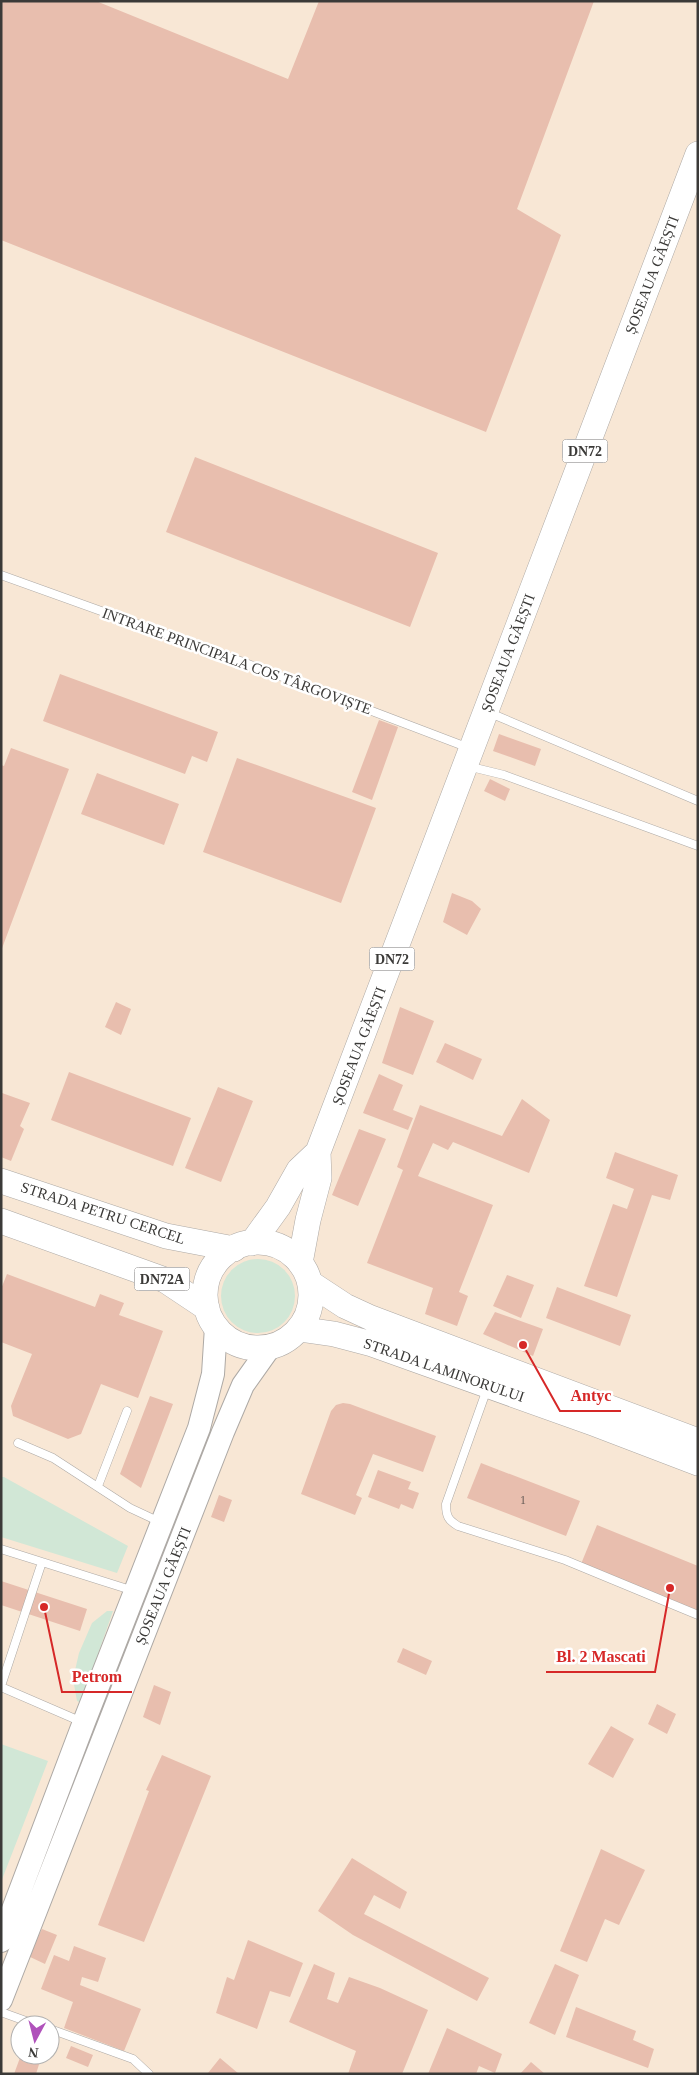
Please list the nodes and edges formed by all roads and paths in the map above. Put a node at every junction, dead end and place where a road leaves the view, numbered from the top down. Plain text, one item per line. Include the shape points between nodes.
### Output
1 (698, 154) edge
2 (1, 576) edge
3 (486, 711) junction
4 (468, 757) junction
5 (698, 801) edge
6 (698, 846) edge
7 (318, 1152) junction
8 (1, 1181) edge
9 (1, 1220) edge
10 (243, 1246) junction
11 (305, 1273) junction
12 (212, 1317) junction
13 (299, 1330) junction
14 (270, 1347) junction
15 (493, 1375) junction
16 (127, 1412) dead end
17 (698, 1441) edge
18 (18, 1443) dead end
19 (698, 1462) edge
20 (98, 1486) junction
21 (162, 1523) junction
22 (1, 1549) edge
23 (42, 1562) junction
24 (136, 1591) junction
25 (157, 1600) junction
26 (698, 1615) edge
27 (1, 1686) edge
28 (84, 1722) junction
29 (106, 1731) junction
30 (1, 1941) edge
31 (1, 2000) edge
32 (60, 2033) edge
33 (149, 2074) edge

1 - 3 main road, ȘOSEAUA GĂEȘTI / DN72
2 - 4 lane, INTRARE PRINCIPALA COS TÂRGOVIȘTE via 243,662
3 - 4 main road, ȘOSEAUA GĂEȘTI / DN72
3 - 5 lane
4 - 6 lane, INTRARE PRINCIPALA COS TÂRGOVIȘTE via 504,775
4 - 7 main road, ȘOSEAUA GĂEȘTI / DN72
7 - 10 main road, DN72 via 299,1170 278,1207
7 - 11 main road, DN72 via 319,1178 308,1220
8 - 10 main road, STRADA PETRU CERCEL via 180,1240
9 - 12 main road, DN72A via 165,1280
10 - 11 main road via 265,1243 278,1246 290,1253
10 - 12 main road, DN72 via 219,1260 209,1276 206,1290
11 - 13 main road, DN72 via 311,1296 309,1310
11 - 15 main road, STRADA LAMINORULUI via 356,1312
12 - 14 main road via 222,1334 238,1344
12 - 21 main road, ȘOSEAUA GĂEȘTI via 214,1366 206,1406
13 - 14 main road
13 - 15 main road, STRADA LAMINORULUI via 341,1335
14 - 25 main road, ȘOSEAUA GĂEȘTI via 243,1386 234,1406
15 - 17 main road, STRADA LAMINORULUI
15 - 19 main road, STRADA LAMINORULUI
15 - 26 lane via 446,1504 449,1520 458,1526 565,1560
16 - 20 lane
18 - 20 lane via 53,1458
20 - 21 lane via 130,1508
21 - 24 main road, ȘOSEAUA GĂEȘTI
22 - 23 lane
23 - 24 lane
23 - 27 lane
24 - 25 main road
24 - 28 main road, ȘOSEAUA GĂEȘTI
25 - 29 main road, ȘOSEAUA GĂEȘTI
27 - 28 lane
28 - 29 main road
28 - 30 main road, ȘOSEAUA GĂEȘTI
29 - 31 main road, ȘOSEAUA GĂEȘTI
32 - 33 lane via 133,2059

